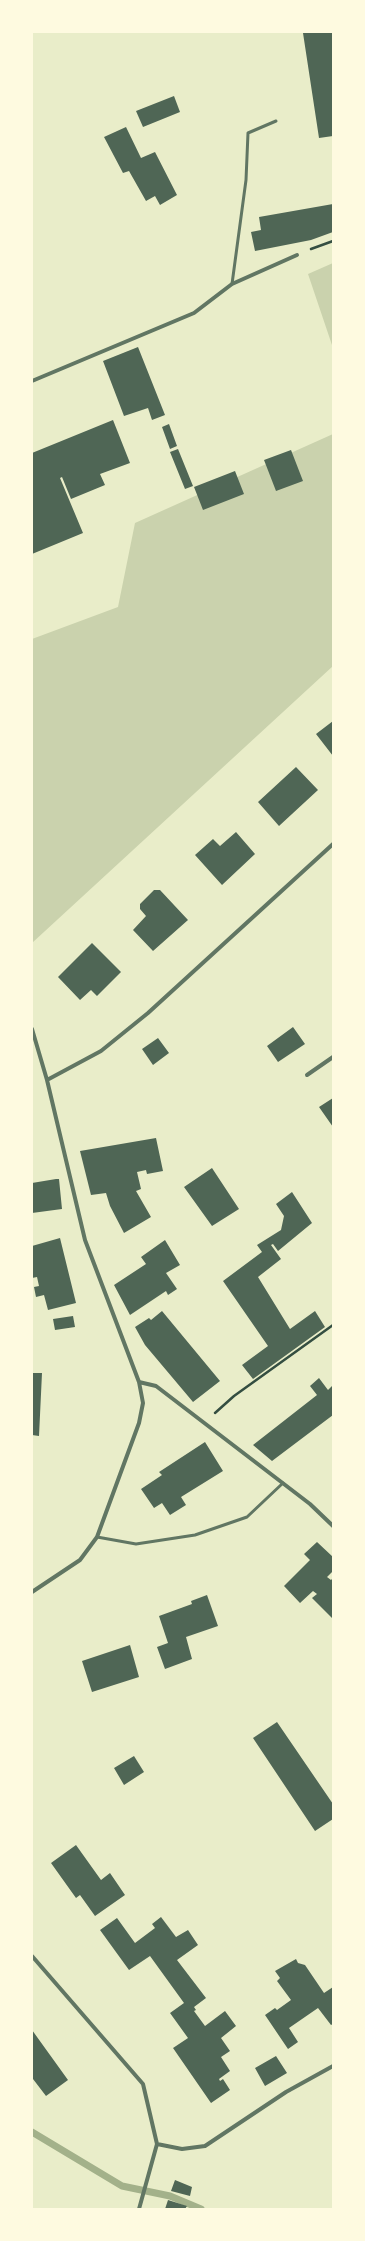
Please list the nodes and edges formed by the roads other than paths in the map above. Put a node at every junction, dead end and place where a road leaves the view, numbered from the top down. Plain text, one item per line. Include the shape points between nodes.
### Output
1 (276, 121) dead end
2 (297, 254) road end
3 (232, 284) junction
4 (32, 381) edge
5 (333, 844) edge
6 (32, 1028) edge
7 (333, 1057) edge
8 (307, 1074) dead end
9 (47, 1080) junction
10 (139, 1382) junction
11 (283, 1483) junction
12 (333, 1526) edge
13 (97, 1537) junction
14 (32, 1592) edge
15 (32, 1956) edge
16 (333, 2066) edge
17 (157, 2144) junction
18 (139, 2209) edge

1 - 3 lane via 248,133 246,180
2 - 3 street
3 - 4 street via 194,313
5 - 9 street via 148,1013 101,1051
6 - 9 street
7 - 8 street
9 - 10 street via 86,1240
10 - 11 street via 156,1386
10 - 13 street via 143,1403 139,1423
11 - 12 street
11 - 13 lane via 247,1517 195,1536 136,1544
13 - 14 street via 80,1560
15 - 17 street via 142,2084
16 - 17 street via 286,2092 205,2146 182,2149
17 - 18 street

